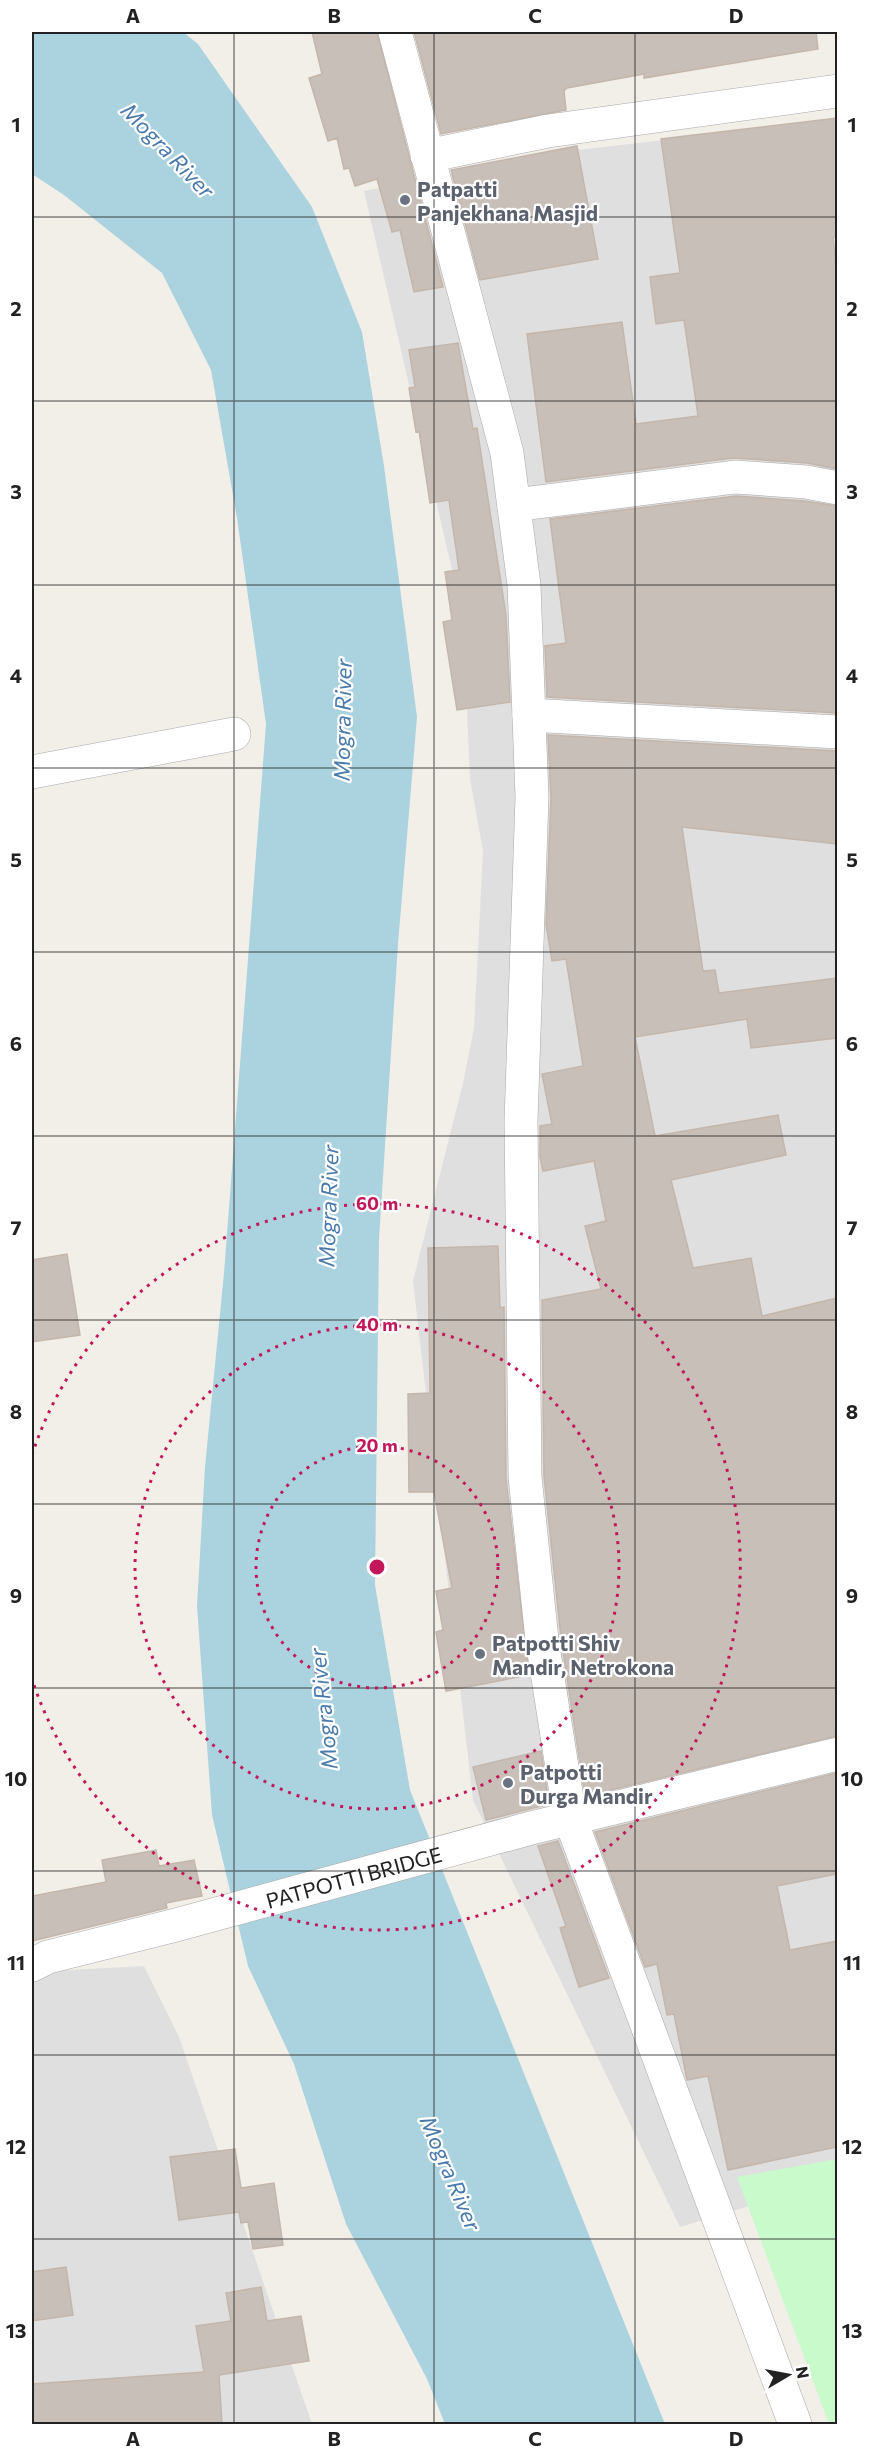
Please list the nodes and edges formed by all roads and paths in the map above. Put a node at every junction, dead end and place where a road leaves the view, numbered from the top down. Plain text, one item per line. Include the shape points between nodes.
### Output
1 (395, 32) edge
2 (837, 91) edge
3 (427, 156) junction
4 (837, 488) edge
5 (514, 505) junction
6 (529, 715) junction
7 (837, 732) edge
8 (234, 735) dead end
9 (32, 772) edge
10 (837, 1754) edge
11 (570, 1818) junction
12 (32, 1965) edge
13 (795, 2424) edge

1 - 3 street
2 - 3 street via 548,132
3 - 5 street via 507,453
4 - 5 street via 735,477
5 - 6 street via 524,585
6 - 7 street
6 - 11 street via 532,797 521,1121 525,1477 542,1640
8 - 9 street
10 - 11 street, PATPOTTI BRIDGE
11 - 12 street, PATPOTTI BRIDGE via 48,1957
11 - 13 street

